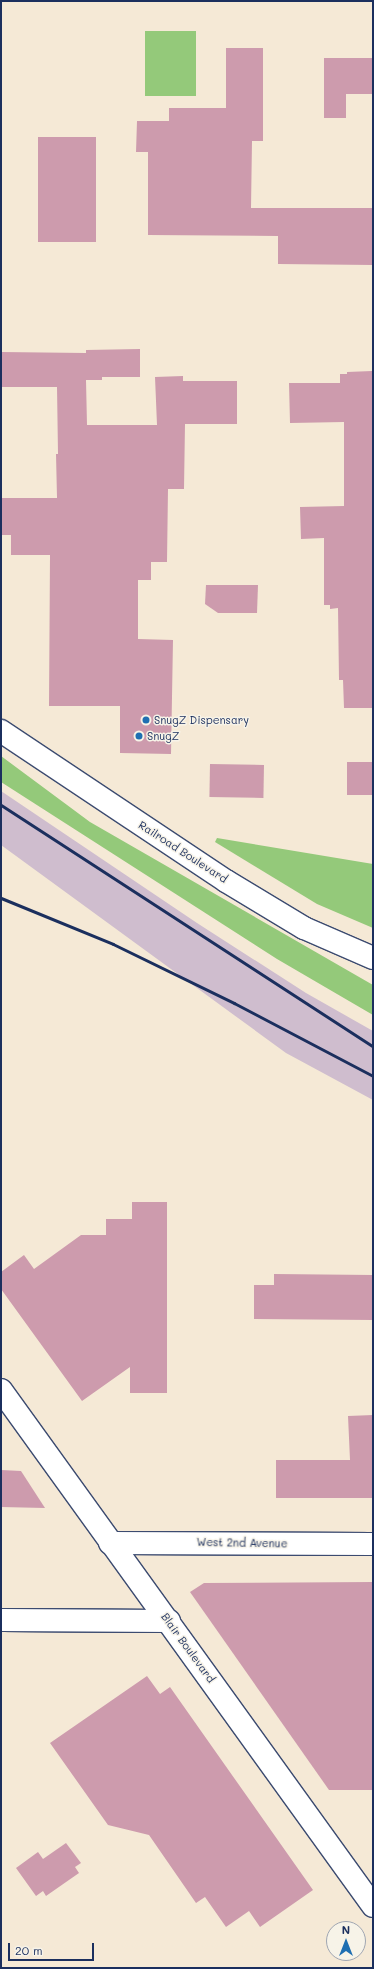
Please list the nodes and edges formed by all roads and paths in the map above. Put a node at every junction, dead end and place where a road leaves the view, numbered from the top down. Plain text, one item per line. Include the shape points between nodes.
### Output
1 (1, 731) edge
2 (373, 958) edge
3 (1, 1390) edge
4 (110, 1543) junction
5 (373, 1544) edge
6 (1, 1620) edge
7 (169, 1621) junction
8 (373, 1906) edge

1 - 2 street, Railroad Boulevard via 233,885 304,928
3 - 4 street, Blair Boulevard
4 - 5 street, West 2nd Avenue
4 - 7 street, Blair Boulevard
6 - 7 street
7 - 8 street, Blair Boulevard

